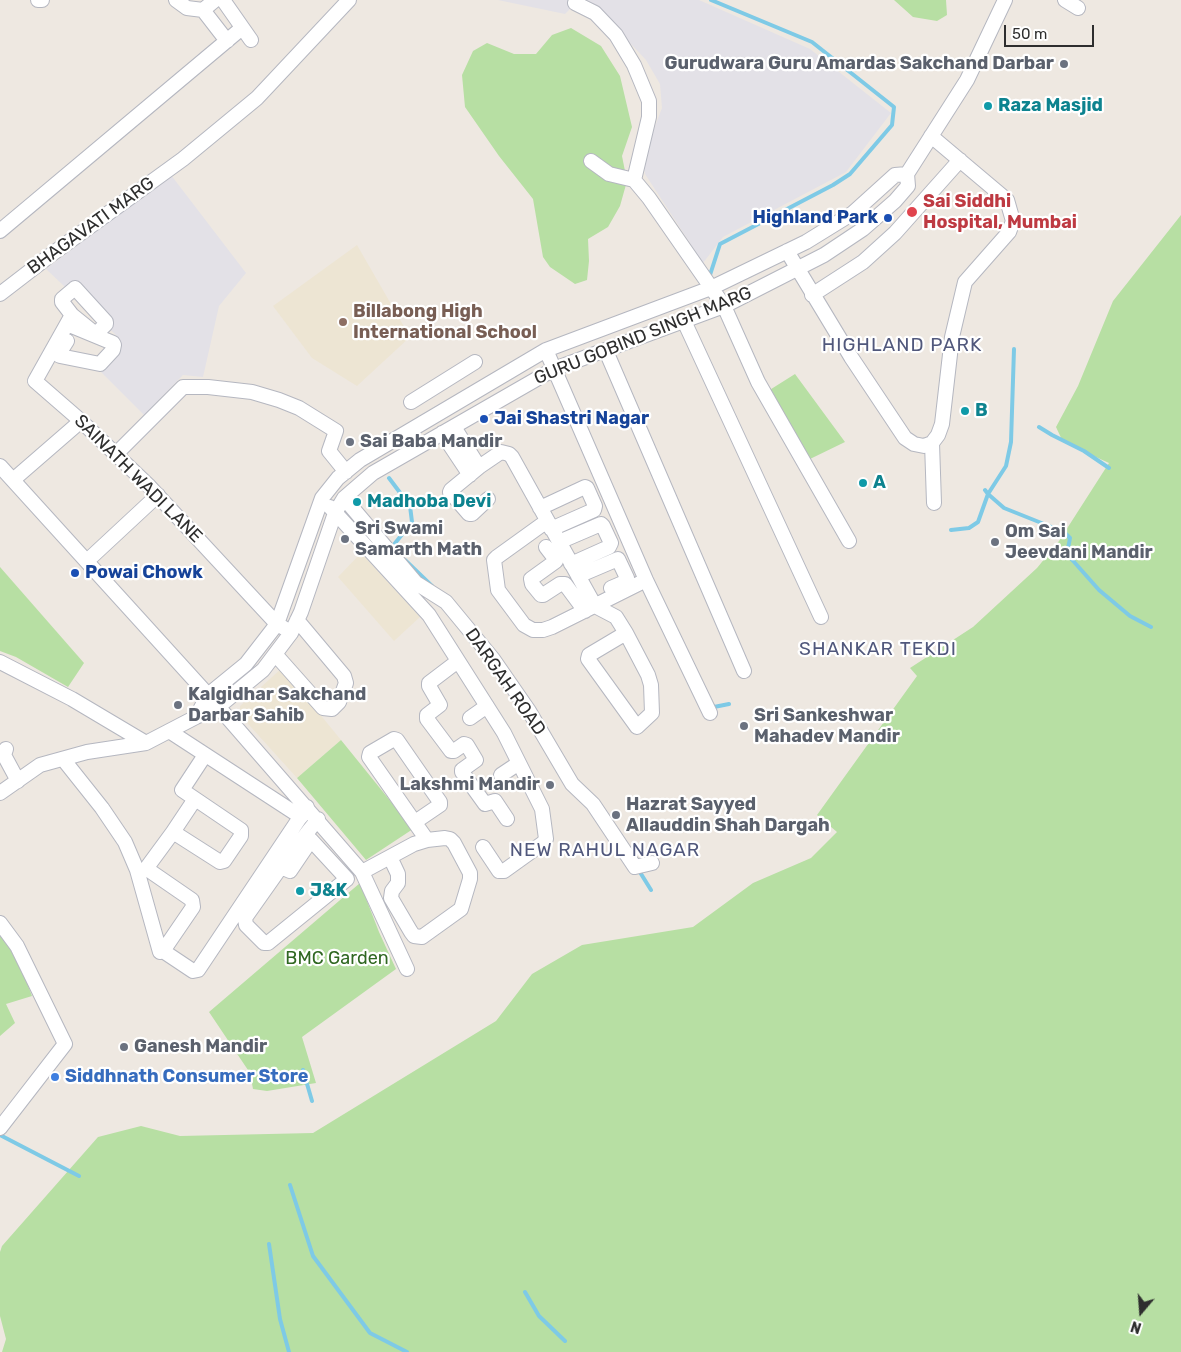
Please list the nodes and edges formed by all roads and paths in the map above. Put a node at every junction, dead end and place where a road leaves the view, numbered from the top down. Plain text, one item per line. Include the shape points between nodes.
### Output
1 (176, 0) edge
2 (214, 0) edge
3 (223, 0) edge
4 (349, 0) edge
5 (1006, 0) edge
6 (1065, 0) edge
7 (575, 3) dead end
8 (1078, 8) dead end
9 (203, 10) junction
10 (242, 28) junction
11 (251, 40) dead end
12 (227, 41) junction
13 (931, 136) junction
14 (960, 160) junction
15 (591, 161) dead end
16 (907, 174) junction
17 (634, 180) junction
18 (0, 231) edge
19 (787, 251) junction
20 (797, 270) junction
21 (711, 288) junction
22 (0, 294) edge
23 (812, 295) junction
24 (724, 306) junction
25 (684, 321) junction
26 (72, 322) dead end
27 (546, 350) junction
28 (606, 351) junction
29 (475, 362) dead end
30 (554, 369) junction
31 (443, 382) junction
32 (411, 402) dead end
33 (456, 403) junction
34 (81, 421) junction
35 (448, 430) junction
36 (932, 443) junction
37 (116, 454) junction
38 (360, 460) junction
39 (0, 466) edge
40 (475, 471) junction
41 (346, 472) junction
42 (372, 473) junction
43 (13, 480) junction
44 (158, 495) junction
45 (322, 498) junction
46 (344, 498) junction
47 (488, 498) dead end
48 (934, 504) dead end
49 (540, 508) junction
50 (335, 513) junction
51 (549, 525) junction
52 (849, 541) dead end
53 (553, 545) junction
54 (87, 561) junction
55 (571, 564) junction
56 (578, 576) junction
57 (646, 580) junction
58 (590, 605) junction
59 (821, 617) dead end
60 (277, 624) junction
61 (294, 627) junction
62 (626, 633) junction
63 (275, 654) junction
64 (458, 661) junction
65 (0, 662) edge
66 (744, 671) dead end
67 (208, 695) junction
68 (487, 706) junction
69 (218, 707) junction
70 (710, 713) dead end
71 (196, 717) junction
72 (470, 718) dead end
73 (169, 731) junction
74 (146, 743) junction
75 (6, 749) dead end
76 (205, 755) junction
77 (63, 758) junction
78 (519, 763) junction
79 (502, 775) dead end
80 (18, 780) junction
81 (0, 794) edge
82 (195, 799) junction
83 (304, 812) junction
84 (318, 819) junction
85 (507, 819) dead end
86 (415, 822) junction
87 (173, 832) junction
88 (427, 840) junction
89 (484, 847) dead end
90 (390, 857) junction
91 (652, 863) dead end
92 (282, 867) junction
93 (362, 872) junction
94 (277, 886) dead end
95 (0, 923) edge
96 (248, 927) junction
97 (160, 952) dead end
98 (406, 969) dead end
99 (0, 1128) edge

1 - 9 street via 187,8
2 - 9 street
3 - 10 street
4 - 22 street, BHAGAVATI MARG via 256,98 183,159
5 - 13 street, GURU GOBIND SINGH MARG via 967,80
6 - 8 street
7 - 17 street via 595,14 616,35 634,65 649,101 649,117
9 - 12 street
10 - 11 street
10 - 12 street
12 - 18 street
13 - 14 street
13 - 16 street, GURU GOBIND SINGH MARG
14 - 23 street via 895,233 863,262
14 - 36 street via 1007,200 1013,221 1008,232 965,282 952,337 942,424
15 - 17 street via 609,174
16 - 19 street, GURU GOBIND SINGH MARG via 895,175 854,213
16 - 20 street, GURU GOBIND SINGH MARG via 908,186 863,229
17 - 21 street
19 - 20 street
19 - 21 street, GURU GOBIND SINGH MARG
20 - 23 street
20 - 24 street, GURU GOBIND SINGH MARG
21 - 24 street
21 - 27 street, GURU GOBIND SINGH MARG
23 - 36 street via 905,438 924,446
24 - 25 street, GURU GOBIND SINGH MARG
24 - 52 street via 758,382
25 - 28 street, GURU GOBIND SINGH MARG
25 - 59 street
26 - 34 street, SAINATH WADI LANE via 35,381
27 - 30 street
27 - 33 street, GURU GOBIND SINGH MARG
28 - 30 street, GURU GOBIND SINGH MARG
28 - 66 street
29 - 31 street
30 - 35 street, GURU GOBIND SINGH MARG
30 - 57 street
31 - 32 street
31 - 33 street
33 - 38 street, GURU GOBIND SINGH MARG
34 - 37 street, SAINATH WADI LANE
34 - 43 street
35 - 40 street
35 - 42 street, GURU GOBIND SINGH MARG
36 - 48 street
37 - 41 street via 184,388 208,387 252,392 279,400 336,430 329,451
37 - 44 street, SAINATH WADI LANE
38 - 41 street, GURU GOBIND SINGH MARG
38 - 42 street
39 - 43 street
40 - 47 street via 450,490 451,494 469,514
40 - 49 street via 501,452 509,454
41 - 45 street, GURU GOBIND SINGH MARG
42 - 46 street, GURU GOBIND SINGH MARG
43 - 54 street
44 - 54 street
44 - 60 street, SAINATH WADI LANE
45 - 50 street
45 - 60 street, GURU GOBIND SINGH MARG
46 - 50 street, GURU GOBIND SINGH MARG
46 - 91 street, DARGAH ROAD via 416,583 446,602 493,659 529,711 572,784 593,804 635,868
49 - 51 street
49 - 51 street via 587,488 596,506 594,510
50 - 61 street, GURU GOBIND SINGH MARG
50 - 64 street via 412,603 429,615
51 - 53 street
51 - 58 street via 494,560 498,590 524,625 533,630 552,627
53 - 55 street
53 - 55 street via 600,524 603,526 611,544 609,547
53 - 58 street via 556,562 531,579 532,584 543,595 560,584 566,584
54 - 67 street
55 - 56 street
56 - 58 street
56 - 58 street via 616,559 627,578
57 - 58 street
57 - 70 street
58 - 62 street via 616,617
60 - 61 street, SAINATH WADI LANE
60 - 67 street, GURU GOBIND SINGH MARG via 246,664
61 - 63 street, GURU GOBIND SINGH MARG
61 - 63 street, SAINATH WADI LANE via 344,676 346,684 339,702 332,709 323,708
62 - 62 street via 651,685 652,713 637,727 588,658
63 - 69 street, GURU GOBIND SINGH MARG via 263,670
64 - 68 street
64 - 85 street via 430,682 429,686 440,705 427,715 427,719 451,751 467,745 476,760 462,772 485,804 494,801
65 - 74 street via 72,698
67 - 69 street
67 - 71 street, GURU GOBIND SINGH MARG
68 - 72 street
68 - 78 street
69 - 71 street, GURU GOBIND SINGH MARG
69 - 83 street
71 - 73 street
73 - 74 street
73 - 76 street
74 - 77 street
75 - 80 street via 4,755
76 - 82 street via 182,789
76 - 83 street
77 - 80 street via 40,765
77 - 97 street via 125,842 137,870
78 - 79 street
78 - 89 street via 542,809 546,839 502,872
80 - 81 street
82 - 87 street
82 - 87 street via 241,830 241,836 231,851 220,862
83 - 84 street
83 - 87 street via 196,971 166,951 193,907 192,900 148,869
84 - 92 street
84 - 93 street
86 - 86 street via 440,802 394,739 370,753 369,757
86 - 88 street
88 - 90 street
88 - 90 street via 445,838 454,842 470,879 460,909 422,937 410,932 391,898 398,883 398,874
90 - 93 street
92 - 96 street via 244,918
92 - 96 street via 290,871 311,840 347,879 268,943
93 - 98 street
94 - 96 street
95 - 99 street via 17,946 65,1044

